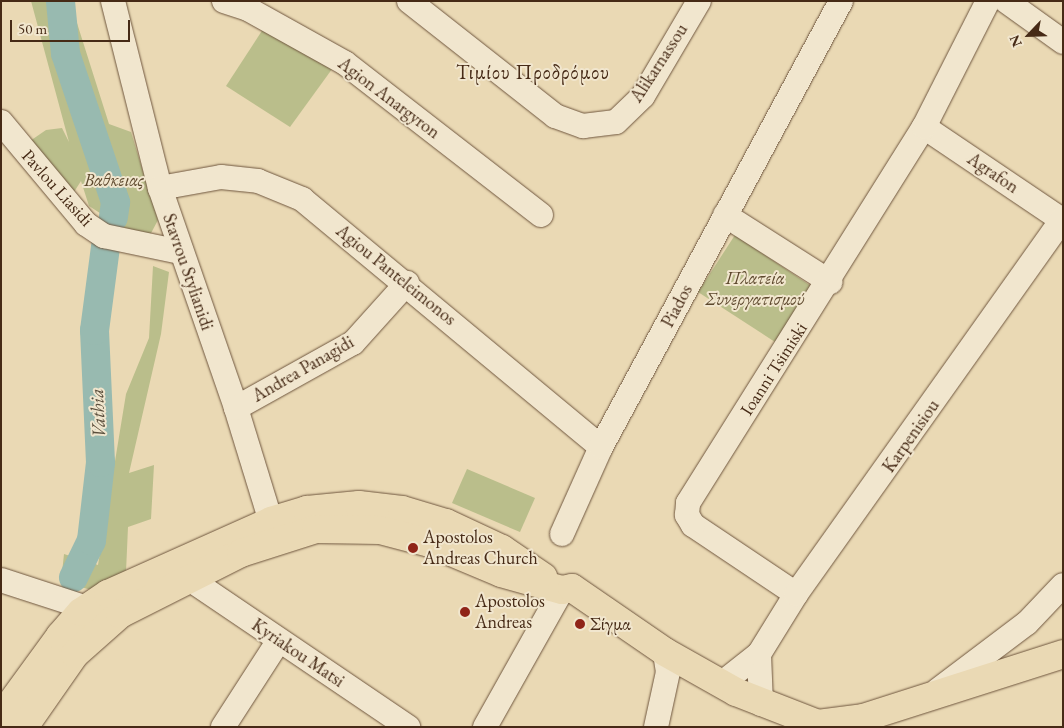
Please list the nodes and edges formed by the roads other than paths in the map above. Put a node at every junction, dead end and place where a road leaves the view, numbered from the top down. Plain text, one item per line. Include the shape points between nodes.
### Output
1 (113, 1) edge
2 (224, 1) edge
3 (409, 1) edge
4 (699, 1) edge
5 (841, 1) edge
6 (988, 1) edge
7 (1006, 1) edge
8 (1063, 42) edge
9 (1, 122) edge
10 (924, 127) junction
11 (160, 188) junction
12 (542, 215) dead end
13 (725, 215) junction
14 (1062, 219) edge
15 (180, 252) junction
16 (830, 282) junction
17 (408, 283) junction
18 (236, 408) junction
19 (601, 447) junction
20 (273, 530) junction
21 (562, 534) dead end
22 (188, 578) junction
23 (1, 580) edge
24 (1063, 585) edge
25 (562, 590) junction
26 (796, 594) junction
27 (87, 608) junction
28 (279, 640) junction
29 (658, 647) junction
30 (759, 654) junction
31 (1063, 654) edge
32 (721, 684) junction
33 (936, 692) junction
34 (761, 704) junction
35 (1, 717) edge
36 (857, 722) edge
37 (802, 723) edge
38 (24, 727) edge
39 (223, 727) edge
40 (408, 727) edge
41 (485, 727) edge
42 (656, 727) edge

1 - 11 street, Stavrou Stylianidi
2 - 12 street, Agion Anargyron via 248,9 345,63
3 - 4 street, Alikarnassou via 555,116 583,126 616,122 643,96
5 - 13 street, Piados
6 - 10 street, Ioanni Tsimiski
7 - 8 street
9 - 15 street, Pavlou Liasidi via 86,224 104,236
10 - 14 street, Agrafon
10 - 16 street, Ioanni Tsimiski
11 - 15 street, Stavrou Stylianidi
11 - 17 street, Agiou Panteleimonos via 221,177 258,181 302,200
13 - 16 street
13 - 19 street, Piados
14 - 26 street, Karpenisiou
15 - 18 street, Stavrou Stylianidi
16 - 26 street, Ioanni Tsimiski via 688,503 687,515 693,525
17 - 18 street, Andrea Panagidi via 353,343
17 - 19 street, Agiou Panteleimonos
18 - 20 street, Stavrou Stylianidi
19 - 21 street, Piados
20 - 22 main road
20 - 25 main road via 307,510 359,504 402,510 446,523 502,549
20 - 27 main road via 138,578
22 - 28 street, Kyriakou Matsi
22 - 38 main road via 140,601 96,633 74,654
23 - 27 street
24 - 33 street via 1027,623
25 - 29 main road via 569,600 606,624 629,637
25 - 41 street
26 - 30 street, Karpenisiou
27 - 35 main road via 60,636
28 - 39 street
28 - 40 street, Kyriakou Matsi
29 - 32 main road
29 - 42 street via 668,672
30 - 32 street, Karpenisiou
30 - 34 street
31 - 33 main road
32 - 34 main road
33 - 36 main road
34 - 37 main road
36 - 37 main road

